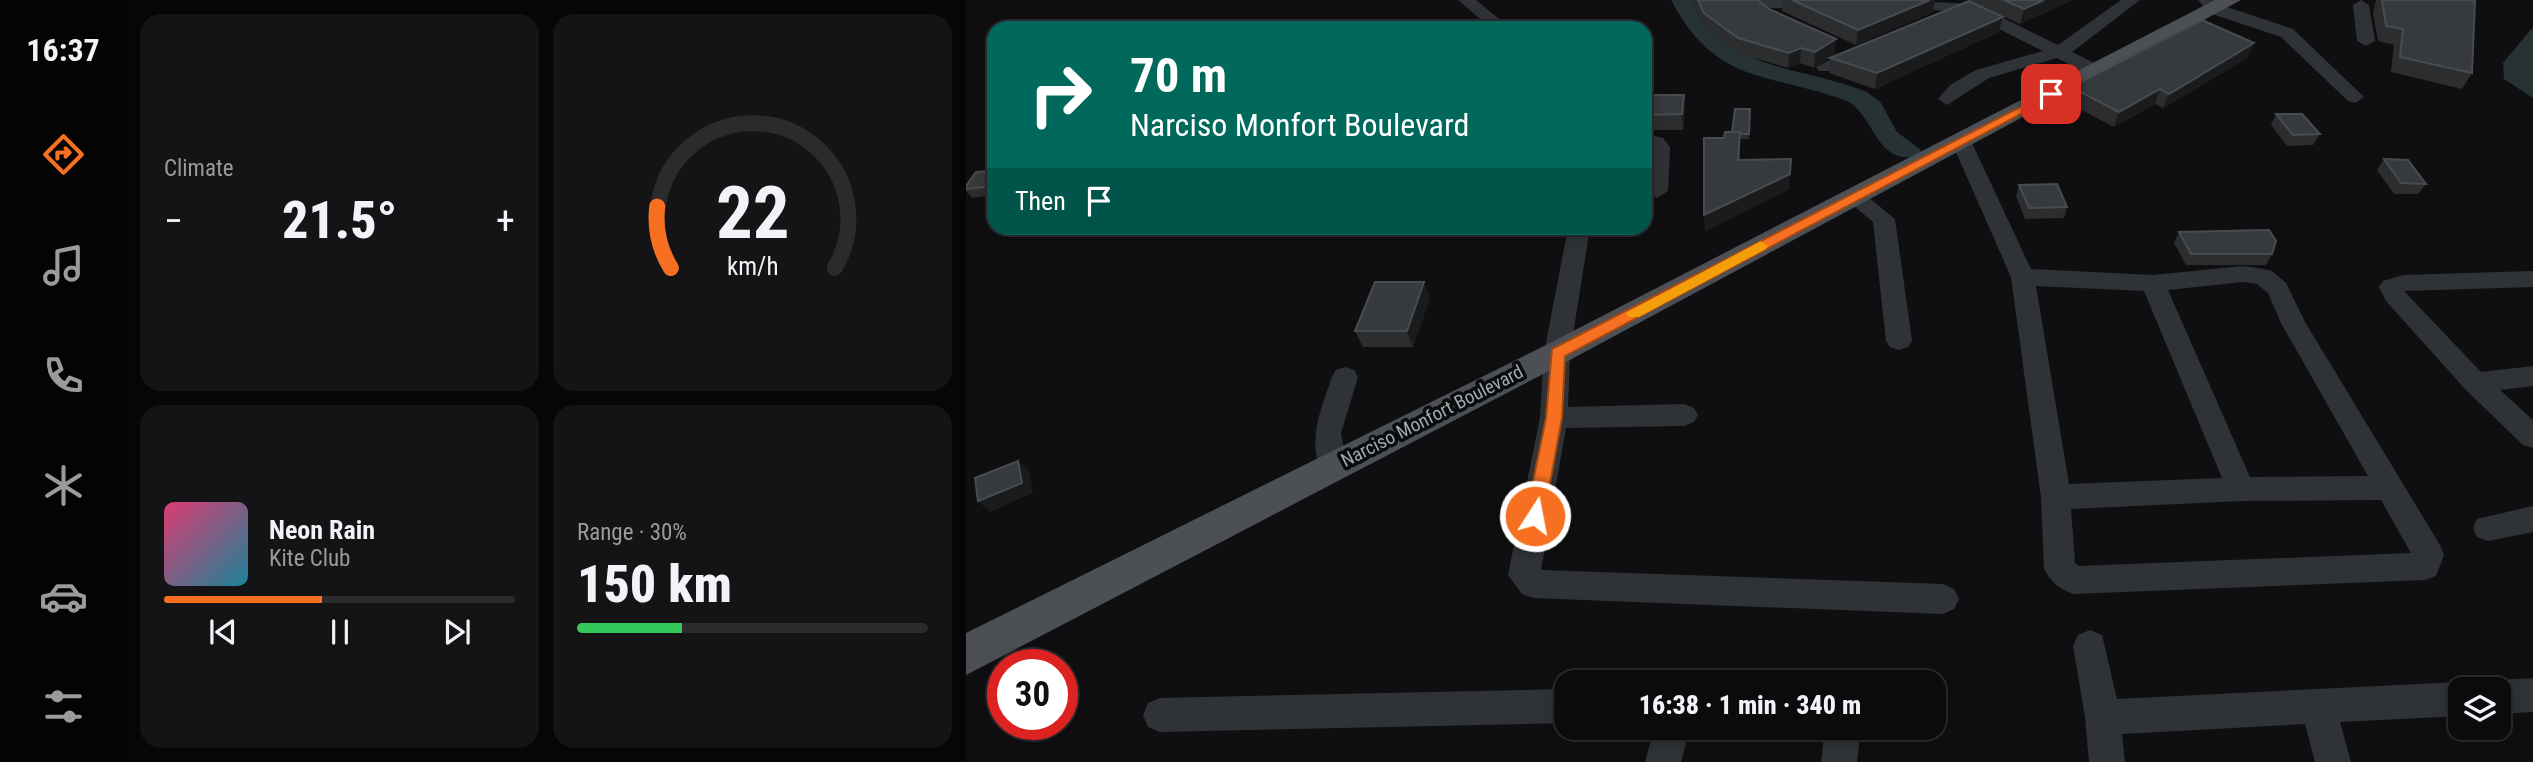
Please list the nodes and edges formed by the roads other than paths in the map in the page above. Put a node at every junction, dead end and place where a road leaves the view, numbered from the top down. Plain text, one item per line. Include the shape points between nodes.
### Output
1 (1466, 0) edge
2 (2132, 0) edge
3 (2342, 0) edge
4 (1716, 2) edge
5 (2366, 2) edge
6 (1975, 3) edge
7 (2218, 3) edge
8 (1835, 4) edge
9 (1875, 4) edge
10 (1768, 5) junction
11 (1492, 21) edge
12 (1930, 22) edge
13 (1788, 24) edge
14 (1825, 41) edge
15 (2366, 41) dead end
16 (1879, 42) edge
17 (1853, 52) junction
18 (2058, 52) junction
19 (1825, 67) dead end
20 (2096, 71) junction
21 (2355, 97) dead end
22 (1947, 99) dead end
23 (1652, 141) edge
24 (1961, 141) junction
25 (1657, 191) dead end
26 (1854, 197) junction
27 (1577, 235) edge
28 (2023, 277) junction
29 (2533, 279) edge
30 (2153, 283) junction
31 (1899, 341) dead end
32 (1557, 353) junction
33 (2533, 376) edge
34 (1345, 377) dead end
35 (2475, 383) junction
36 (1684, 415) dead end
37 (1554, 418) junction
38 (2533, 438) edge
39 (1333, 467) junction
40 (2391, 488) junction
41 (2241, 489) junction
42 (2056, 497) junction
43 (2533, 519) edge
44 (2488, 528) dead end
45 (1943, 599) dead end
46 (2090, 646) dead end
47 (966, 655) edge
48 (2533, 695) edge
49 (2511, 696) edge
50 (2448, 700) edge
51 (1554, 706) edge
52 (2318, 707) junction
53 (1160, 715) dead end
54 (2103, 717) junction
55 (1669, 740) edge
56 (1663, 762) edge
57 (2107, 762) edge
58 (2333, 762) edge

1 - 11 street
2 - 18 street
3 - 5 lane
4 - 10 street
5 - 15 street
6 - 9 street
6 - 12 street
6 - 18 street
7 - 20 main road, Narciso Monfort Boulevard
7 - 21 street via 2287,33
8 - 10 street
10 - 13 lane via 1767,11
14 - 17 lane
16 - 17 street
17 - 19 street
18 - 20 street
18 - 22 street via 1978,77 1960,85
20 - 24 main road, Narciso Monfort Boulevard
23 - 25 street via 1660,147
24 - 26 main road, Narciso Monfort Boulevard
24 - 28 street
26 - 31 street via 1884,219
26 - 32 main road, Narciso Monfort Boulevard
27 - 32 street
28 - 30 street
28 - 42 street
29 - 35 street via 2391,287
30 - 40 street via 2243,274 2264,277 2278,289 2293,323
30 - 41 street
32 - 37 street
32 - 39 main road, Narciso Monfort Boulevard
33 - 35 street
34 - 39 street via 1327,433
35 - 38 street
36 - 37 street
37 - 45 street via 1525,564 1524,575 1533,584
39 - 47 main road, Narciso Monfort Boulevard
40 - 41 street
40 - 42 street via 2429,555 2426,566 2073,580 2060,569
41 - 42 street
43 - 44 street
46 - 54 street
48 - 49 street
50 - 52 street
51 - 53 street
52 - 54 street
52 - 58 street
54 - 57 street
55 - 56 street

